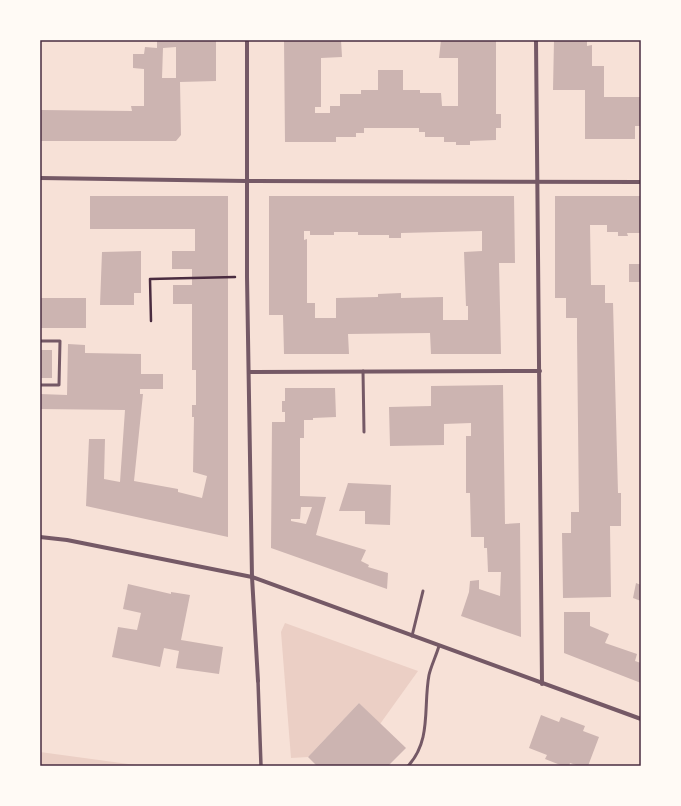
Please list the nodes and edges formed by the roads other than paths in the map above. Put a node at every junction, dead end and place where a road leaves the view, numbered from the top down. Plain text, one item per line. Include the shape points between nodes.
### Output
1 (247, 40) edge
2 (536, 40) edge
3 (40, 178) edge
4 (246, 181) junction
5 (536, 181) junction
6 (641, 182) edge
7 (40, 341) edge
8 (363, 371) junction
9 (540, 371) junction
10 (250, 372) junction
11 (40, 385) edge
12 (364, 432) dead end
13 (40, 537) edge
14 (252, 577) junction
15 (423, 591) dead end
16 (412, 636) junction
17 (439, 646) junction
18 (258, 681) joint
19 (542, 684) junction
20 (641, 719) edge
21 (261, 766) edge
22 (408, 766) edge

1 - 4 street
2 - 5 street
3 - 4 street
4 - 5 street
4 - 10 street
5 - 6 street
5 - 9 street
7 - 11 lane via 60,341 59,385
8 - 9 street
8 - 10 street
8 - 12 lane
9 - 19 street
10 - 14 street
13 - 14 street via 67,540
14 - 16 street
14 - 18 street
15 - 16 lane
16 - 17 street
17 - 19 street
17 - 22 lane via 429,675 423,743 415,759
18 - 21 street
19 - 20 street

